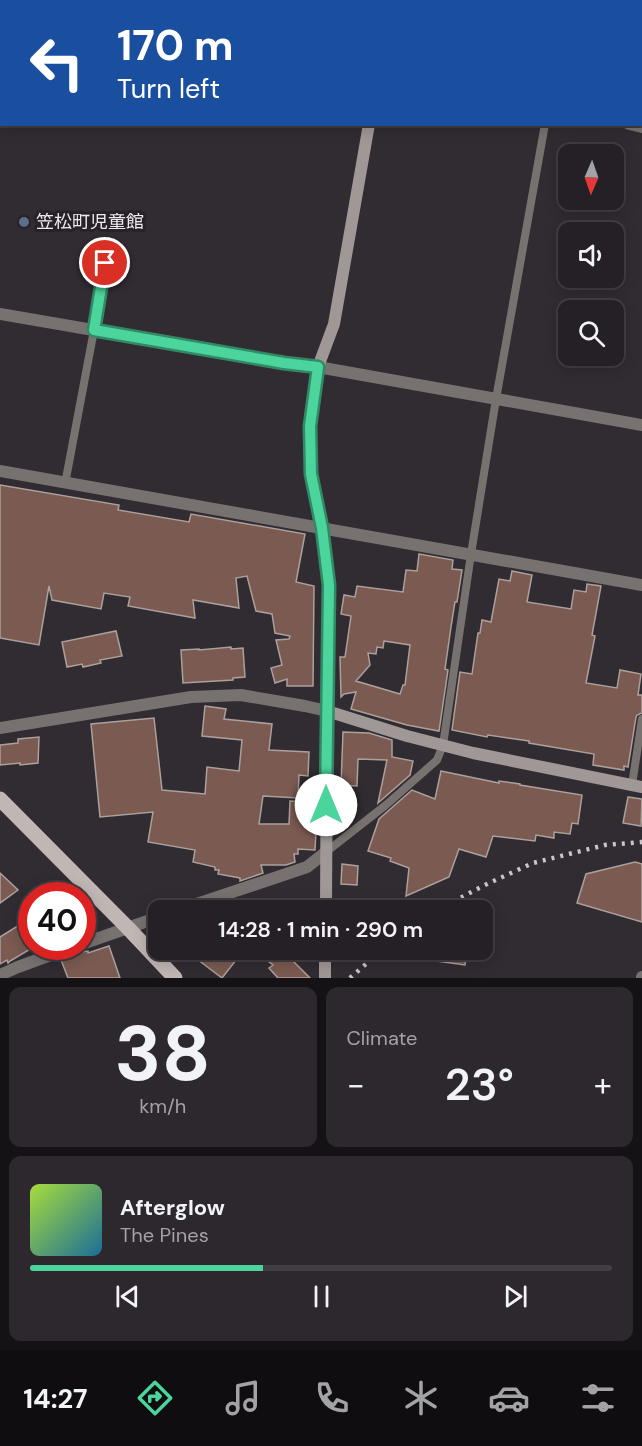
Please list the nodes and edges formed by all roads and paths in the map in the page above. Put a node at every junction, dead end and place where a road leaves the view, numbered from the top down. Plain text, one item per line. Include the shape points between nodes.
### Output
1 (369, 126) edge
2 (546, 126) edge
3 (108, 241) dead end
4 (0, 314) edge
5 (94, 330) junction
6 (318, 367) junction
7 (496, 399) junction
8 (642, 425) edge
9 (0, 471) edge
10 (65, 484) junction
11 (322, 528) junction
12 (471, 554) junction
13 (642, 585) edge
14 (327, 711) junction
15 (642, 719) edge
16 (0, 728) edge
17 (443, 745) junction
18 (637, 786) edge
19 (0, 799) edge
20 (326, 852) junction
21 (209, 900) edge
22 (326, 900) edge
23 (148, 921) edge
24 (128, 928) junction
25 (96, 939) edge
26 (37, 960) edge
27 (325, 960) edge
28 (0, 975) edge
29 (175, 978) edge
30 (325, 978) edge

1 - 6 street via 334,324
2 - 7 lane
3 - 5 lane
4 - 5 street
5 - 6 street
5 - 10 lane
6 - 7 street
6 - 11 street via 310,426 311,474
7 - 8 street
7 - 12 lane
9 - 10 street
10 - 11 street
11 - 12 street
11 - 14 street via 329,585
12 - 13 street
12 - 17 lane
14 - 16 street via 241,695 191,697
14 - 17 street
14 - 20 street
15 - 18 lane
17 - 18 street
17 - 20 lane via 437,760
19 - 24 main road
20 - 21 street via 307,867
20 - 22 street
23 - 24 street
24 - 25 street
24 - 29 main road
26 - 28 street
27 - 30 street

